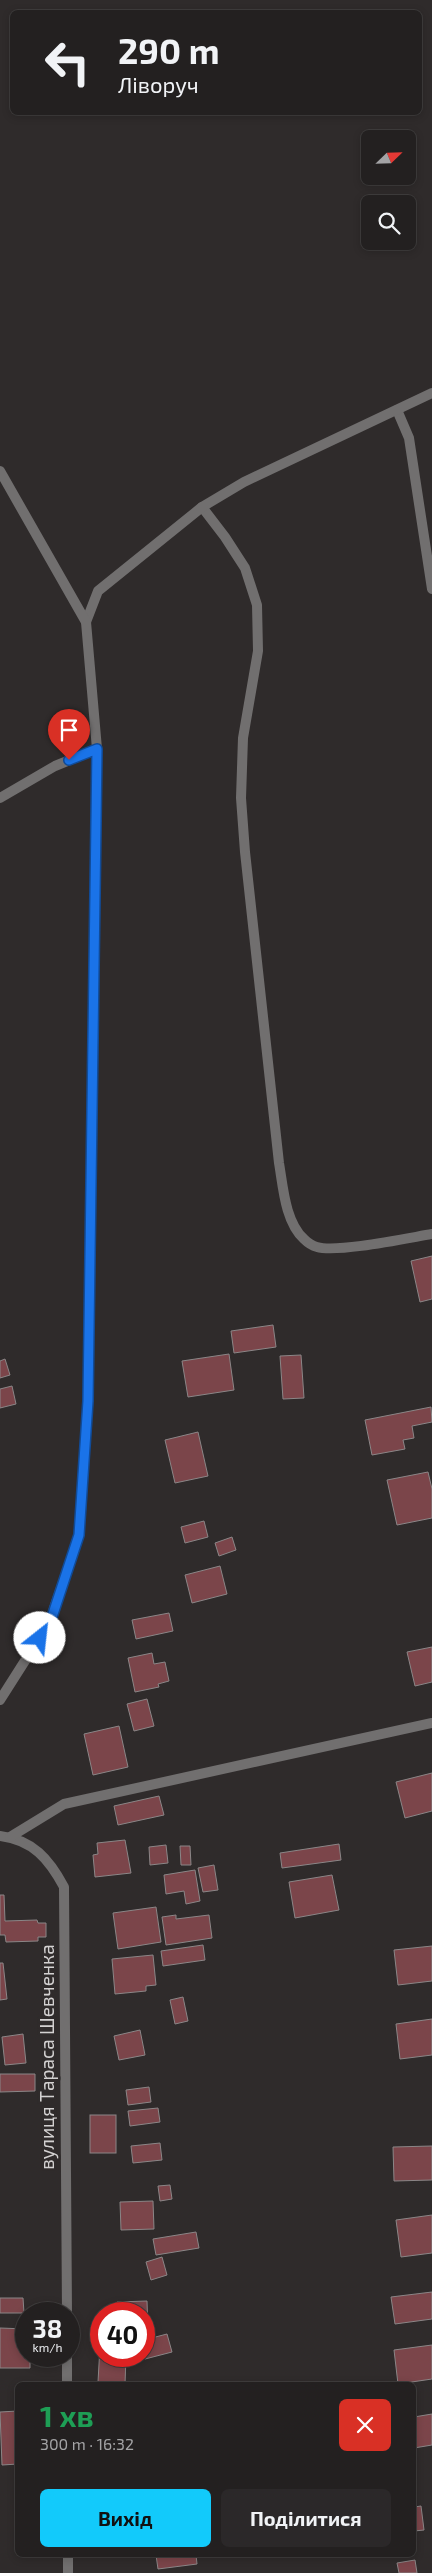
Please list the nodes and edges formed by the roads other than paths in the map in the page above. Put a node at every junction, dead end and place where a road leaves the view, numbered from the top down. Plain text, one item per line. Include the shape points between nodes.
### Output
1 (432, 393) edge
2 (396, 410) junction
3 (0, 471) edge
4 (202, 508) junction
5 (432, 589) edge
6 (86, 622) junction
7 (97, 749) junction
8 (0, 798) edge
9 (432, 1234) edge
10 (0, 1700) edge
11 (432, 1723) edge
12 (5, 1837) edge
13 (67, 2302) edge
14 (67, 2367) edge
15 (67, 2382) edge
16 (68, 2557) edge
17 (68, 2573) edge

1 - 2 street
2 - 4 street via 244,482
2 - 5 street via 410,438
3 - 6 street
4 - 6 street via 98,591
4 - 9 street via 245,568 257,605 258,651 243,738 243,826 285,1197 303,1239 316,1247 334,1249
6 - 7 street
7 - 8 street via 55,766
7 - 10 street via 88,1401 79,1535 50,1623
11 - 12 street via 64,1804
12 - 13 street, вулиця Тараса Шевченка via 35,1847 52,1864 64,1887
14 - 15 street
16 - 17 street

